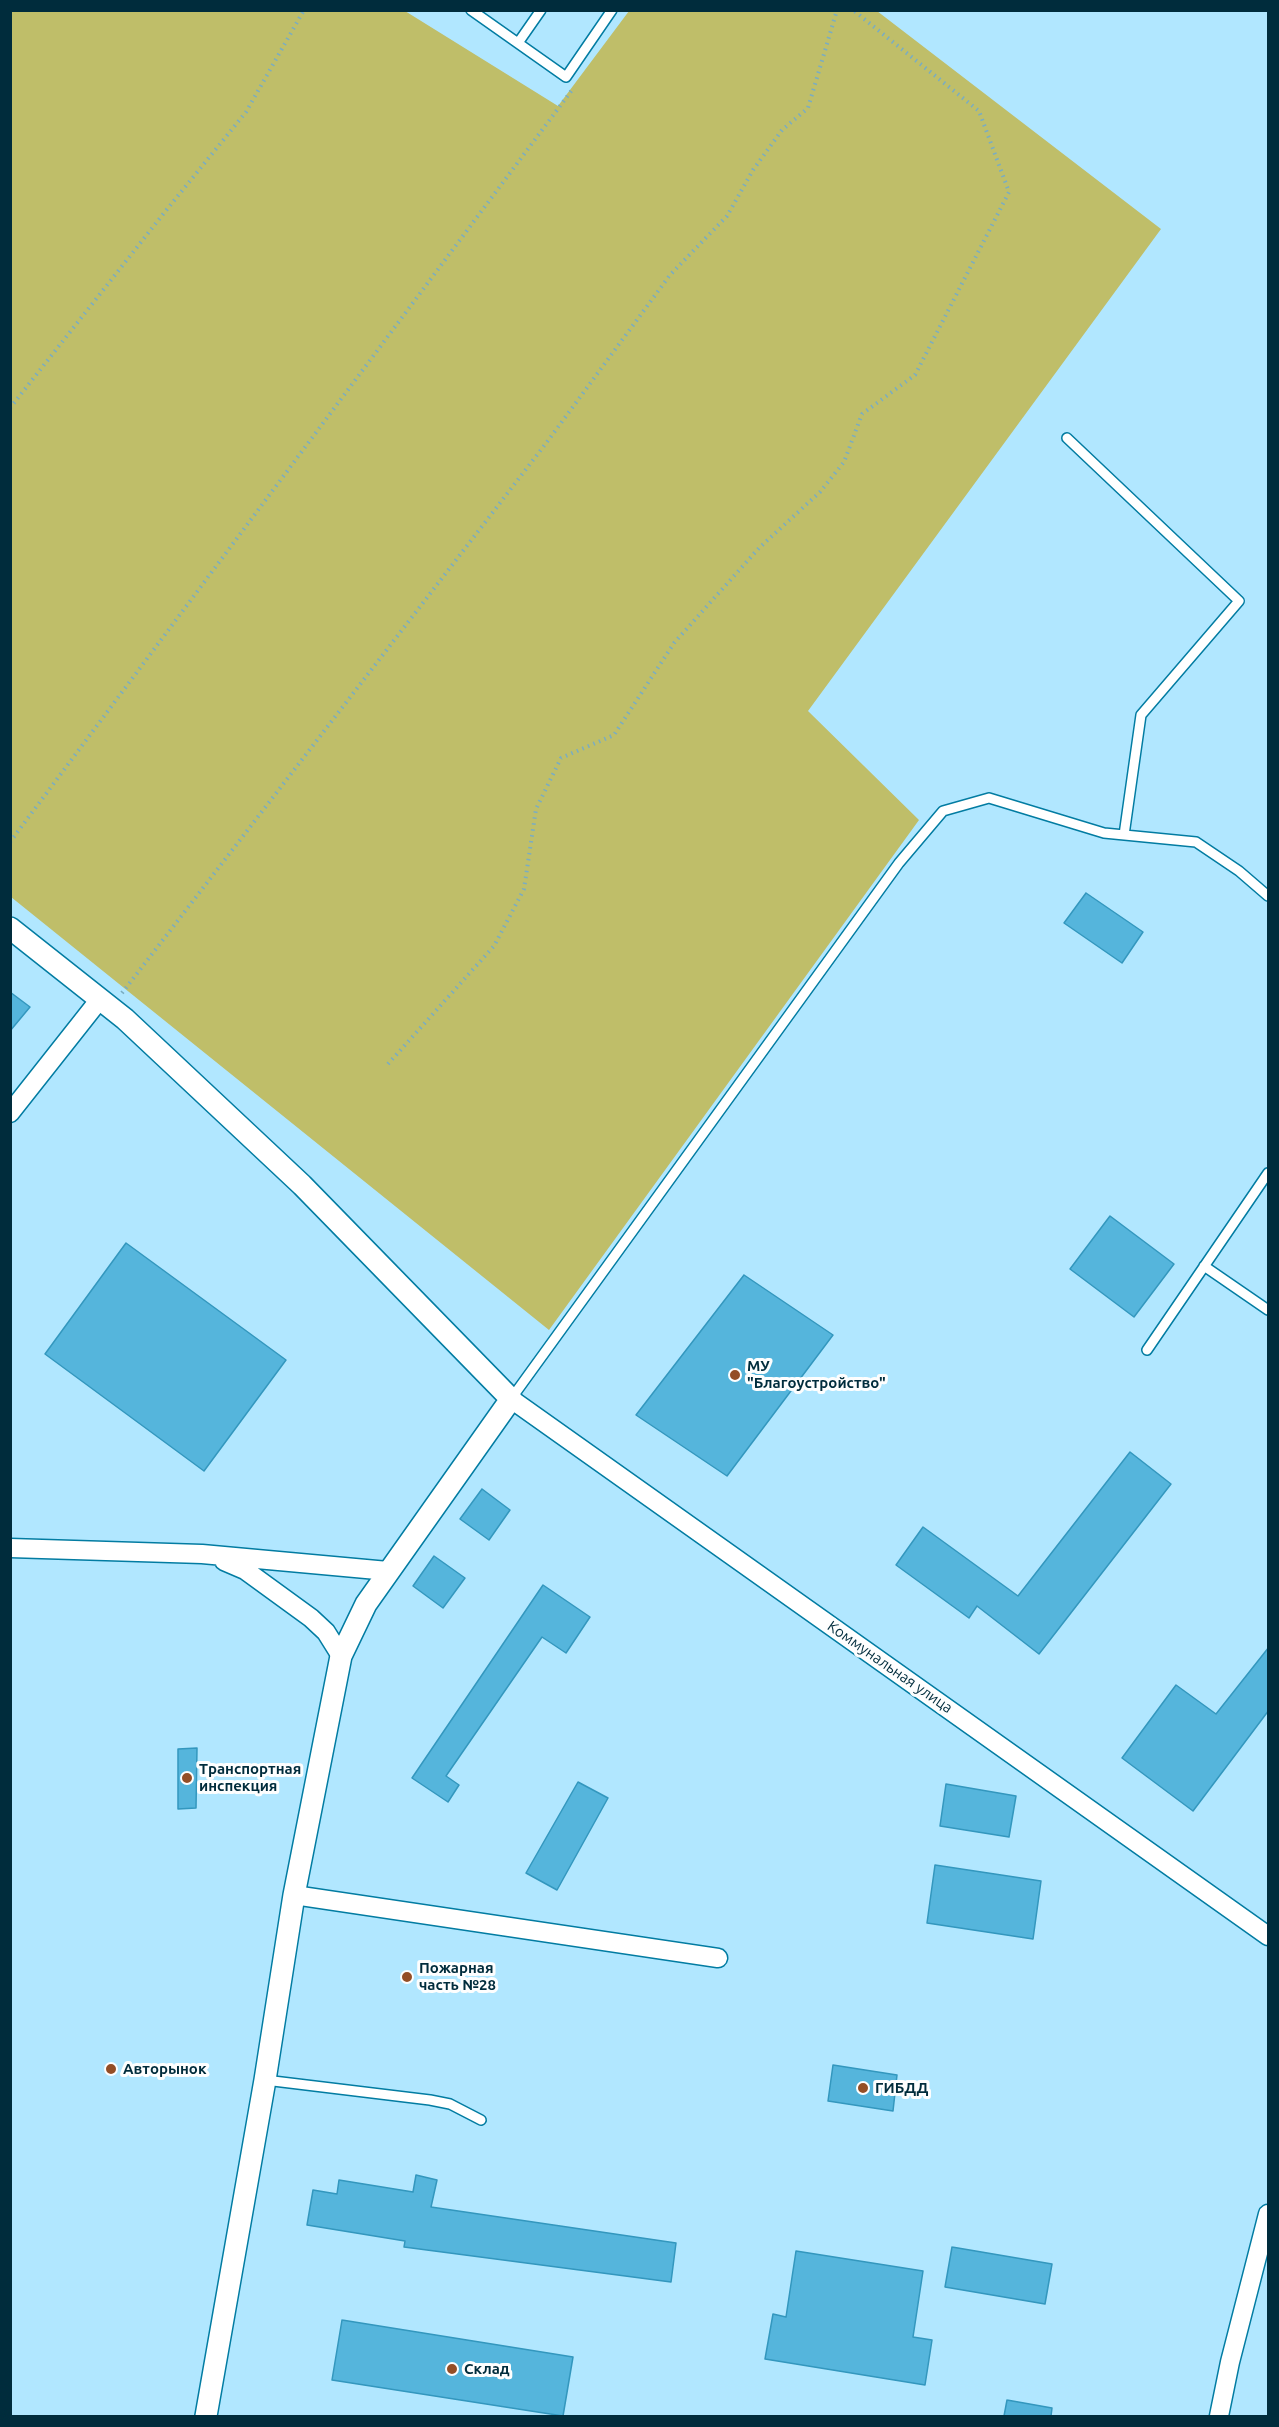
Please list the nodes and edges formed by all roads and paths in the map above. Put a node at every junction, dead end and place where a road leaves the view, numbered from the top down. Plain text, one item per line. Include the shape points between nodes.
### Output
1 (304, 10) edge
2 (471, 10) edge
3 (541, 10) edge
4 (612, 10) edge
5 (837, 10) edge
6 (853, 10) edge
7 (518, 43) junction
8 (573, 88) dead end
9 (10, 408) edge
10 (1068, 438) dead end
11 (1124, 835) junction
12 (10, 842) edge
13 (1269, 896) edge
14 (10, 928) edge
15 (105, 1003) junction
16 (388, 1064) dead end
17 (10, 1113) edge
18 (1269, 1173) edge
19 (1204, 1266) junction
20 (1269, 1310) edge
21 (1147, 1350) dead end
22 (511, 1399) junction
23 (10, 1548) edge
24 (202, 1554) junction
25 (388, 1571) junction
26 (341, 1656) junction
27 (294, 1895) junction
28 (1269, 1936) edge
29 (718, 1958) dead end
30 (265, 2080) junction
31 (481, 2120) dead end
32 (1269, 2214) edge
33 (206, 2416) edge
34 (1219, 2416) edge

1 - 9 path via 246,112
2 - 7 lane
3 - 7 lane
4 - 7 lane via 566,77
5 - 15 path via 808,108 782,130 727,216 670,275 547,442
6 - 16 path via 979,111 1009,192 915,375 862,414 844,462 820,492 759,548 674,643 614,735 561,758 536,809 524,889 495,946
8 - 12 path
10 - 11 lane via 1239,601 1141,715
11 - 13 lane via 1196,842
11 - 22 lane via 1104,833 989,798 943,811 899,863
14 - 15 street
15 - 17 street
15 - 22 street via 302,1185
18 - 19 lane
19 - 20 lane
19 - 21 lane
22 - 25 street
22 - 28 street, Коммунальная улица
23 - 24 street
24 - 25 street
24 - 26 street via 245,1570 311,1618 326,1632
25 - 26 street via 366,1604
26 - 27 street
27 - 29 street
27 - 30 street
30 - 31 lane via 430,2100 450,2104
30 - 33 street
32 - 34 street

